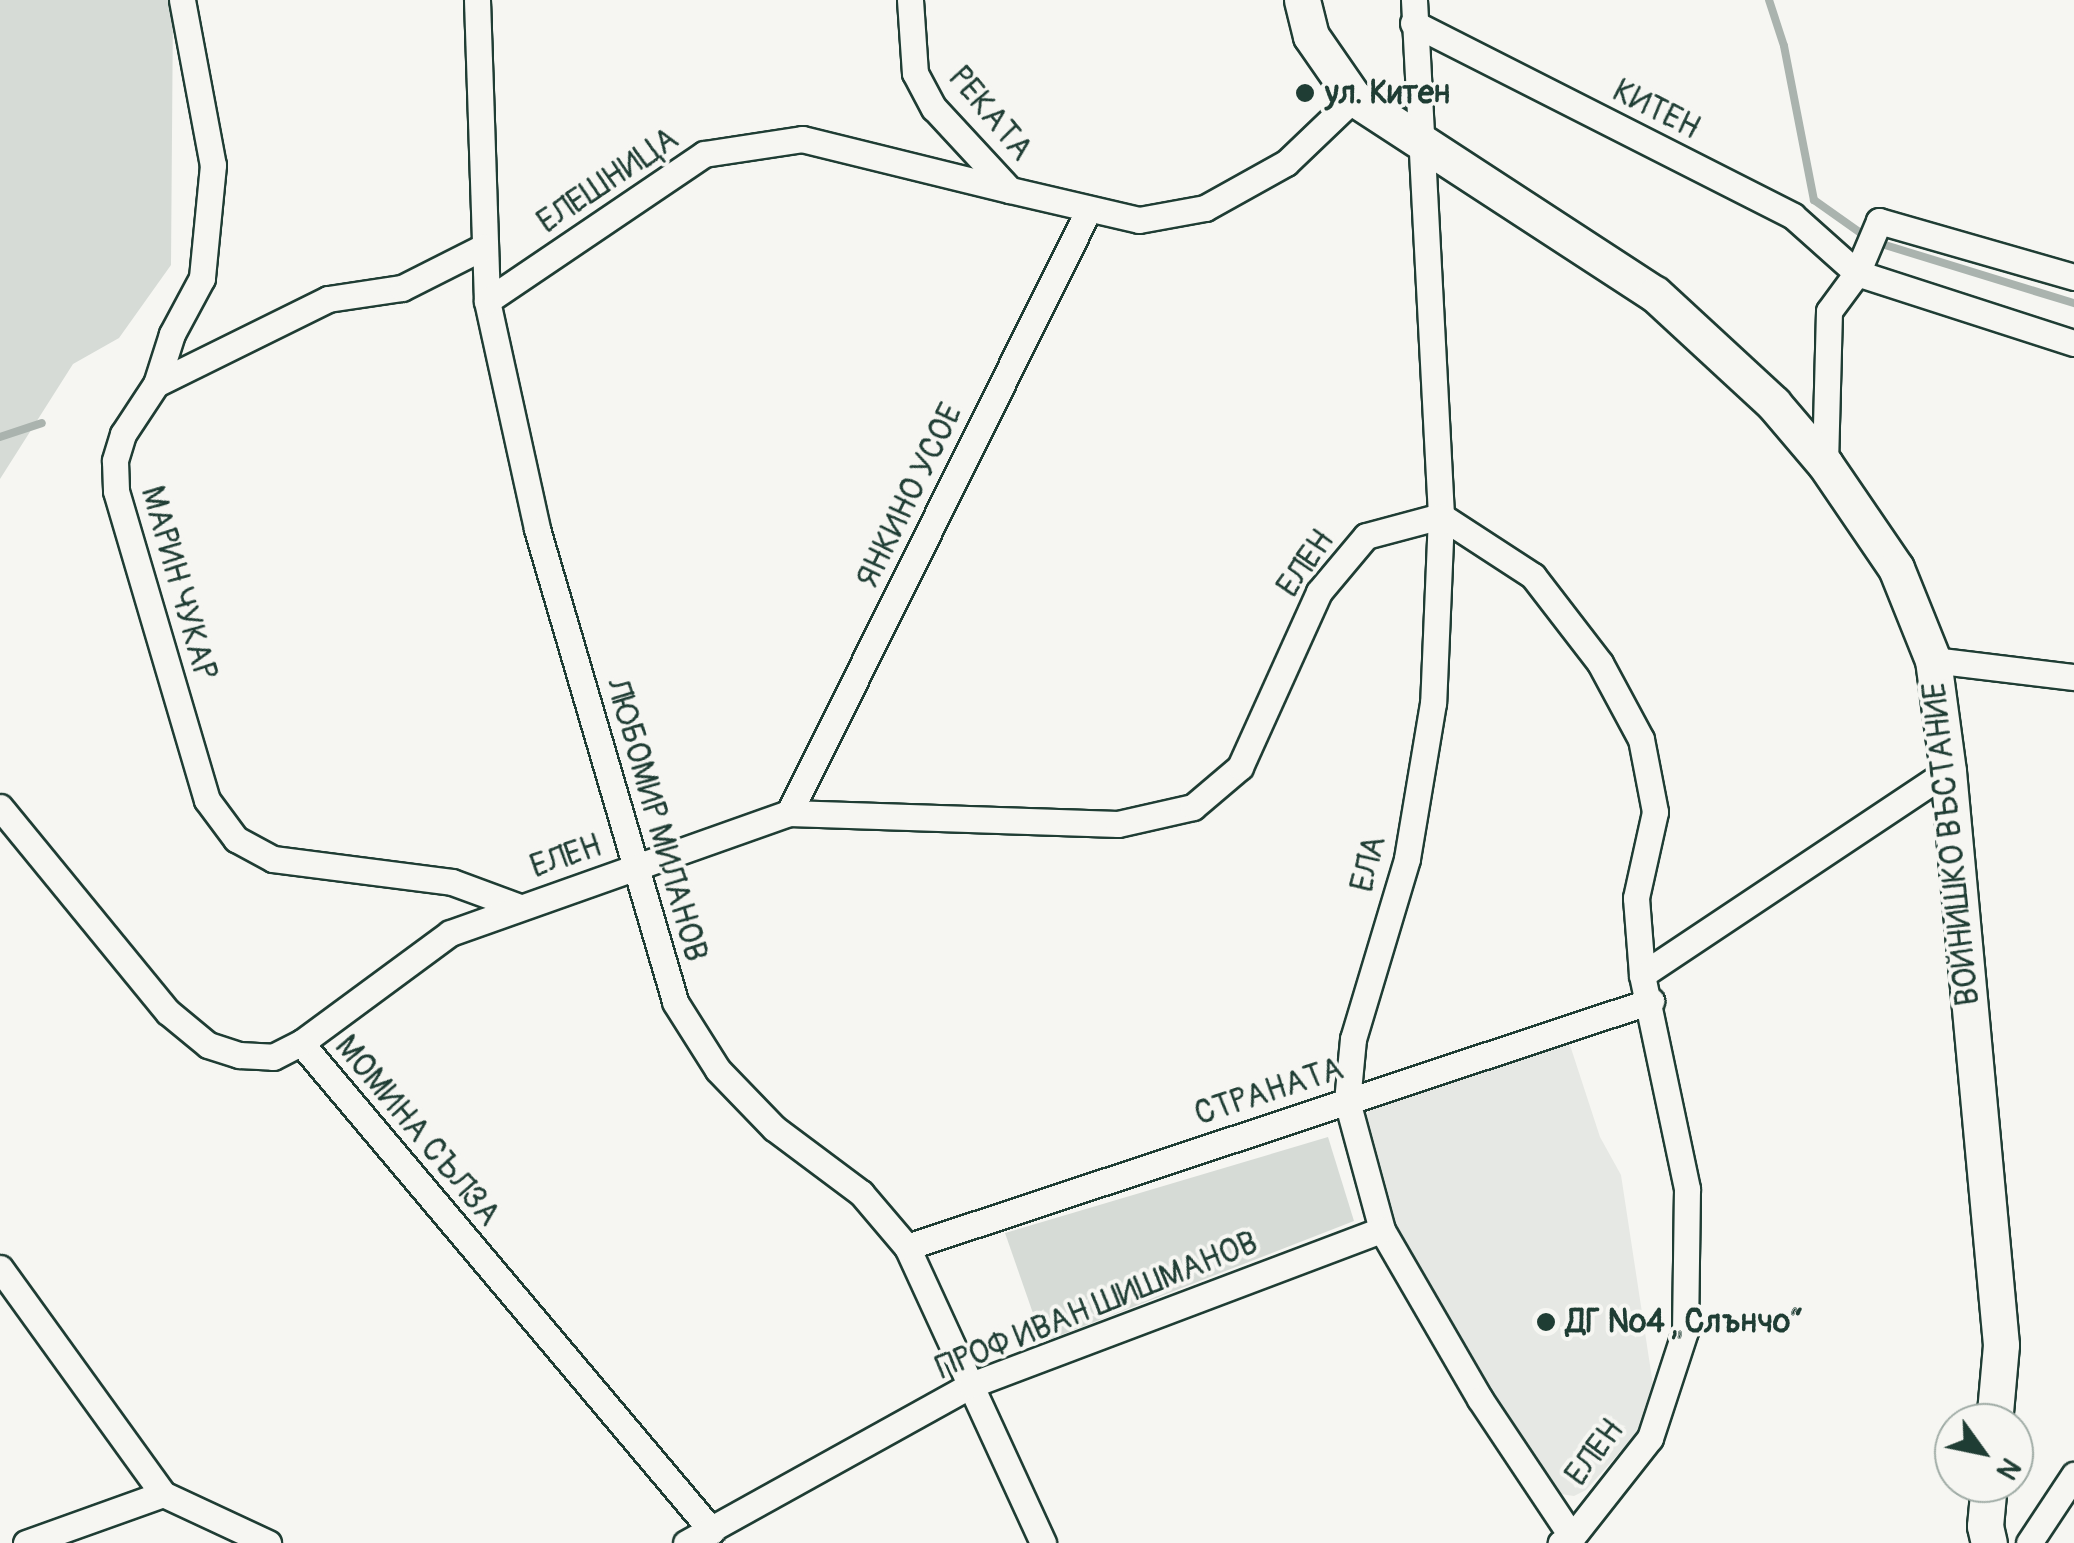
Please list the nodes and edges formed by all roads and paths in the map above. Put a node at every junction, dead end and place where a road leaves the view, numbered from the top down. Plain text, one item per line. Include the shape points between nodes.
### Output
1 (182, 0) edge
2 (477, 0) edge
3 (910, 0) edge
4 (1302, 0) edge
5 (1414, 11) edge
6 (1354, 98) junction
7 (1423, 145) junction
8 (1010, 190) junction
9 (1089, 209) junction
10 (483, 248) junction
11 (1857, 273) junction
12 (2074, 277) edge
13 (487, 301) junction
14 (2074, 343) edge
15 (156, 384) junction
16 (1825, 464) junction
17 (1441, 516) junction
18 (1933, 660) junction
19 (2074, 677) edge
20 (1948, 772) junction
21 (0, 808) edge
22 (789, 813) junction
23 (638, 866) junction
24 (520, 907) junction
25 (1642, 976) junction
26 (1651, 1001) junction
27 (301, 1043) junction
28 (1347, 1101) junction
29 (1382, 1230) junction
30 (907, 1247) junction
31 (0, 1268) edge
32 (970, 1384) junction
33 (1996, 1403) edge
34 (2074, 1475) edge
35 (163, 1494) junction
36 (1987, 1503) edge
37 (712, 1532) junction
38 (1566, 1540) edge
39 (26, 1543) edge
40 (268, 1543) edge
41 (686, 1543) edge
42 (1043, 1543) edge
43 (1989, 1543) edge
44 (2030, 1543) edge

1 - 15 street, МАРИН ЧУКАР via 213,165 202,278 172,334
2 - 10 street, ЛЮБОМИР МИЛАНОВ
3 - 8 street, РЕКАТА via 916,72 934,108
4 - 6 street, ВОЙНИШКО ВЪСТАНИЕ via 1311,36
5 - 7 street, ЕЛА
5 - 11 street, КИТЕН via 1793,216
6 - 7 street, ВОЙНИШКО ВЪСТАНИЕ
6 - 9 street, РЕКАТА via 1286,163 1205,208 1138,220
7 - 16 street, ВОЙНИШКО ВЪСТАНИЕ via 1656,294 1773,403
7 - 17 street, ЕЛА
8 - 9 street, РЕКАТА
8 - 13 street, ЕЛЕШНИЦА via 802,139 704,154
9 - 22 street, ЯНКИНО УСОЕ
10 - 13 street, ЛЮБОМИР МИЛАНОВ
10 - 15 street via 402,288 328,299
11 - 12 street via 1879,221
11 - 14 street, КИТЕН
11 - 16 street via 1829,312
13 - 23 street, ЛЮБОМИР МИЛАНОВ via 537,529
15 - 24 street, МАРИН ЧУКАР via 122,434 114,460 116,491 207,800 236,839 273,859 452,882
16 - 18 street, ВОЙНИШКО ВЪСТАНИЕ via 1896,568
17 - 22 street, ЕЛЕН via 1366,536 1318,592 1240,767 1193,807 1118,824
17 - 25 street, ЕЛЕН via 1533,576 1600,663 1641,740 1655,812 1636,898
17 - 28 street, ЕЛА via 1433,702 1406,859 1353,1039
18 - 19 street
18 - 20 street, ВОЙНИШКО ВЪСТАНИЕ
20 - 25 street
20 - 33 street, ВОЙНИШКО ВЪСТАНИЕ via 2001,1345
21 - 27 street, МОМИНА СЪЛЗА via 168,1012 208,1046 273,1056
22 - 23 street, ЕЛЕН
23 - 24 street, ЕЛЕН
23 - 30 street, ЛЮБОМИР МИЛАНОВ via 675,1002 718,1070 774,1128 861,1193
24 - 27 street, ЕЛЕН via 450,933
25 - 26 street, ЕЛЕН
26 - 28 street, СТРАНАТА
26 - 38 street, ЕЛЕН via 1687,1189 1686,1331 1650,1438
27 - 37 street, МОМИНА СЪЛЗА
28 - 29 street, ЕЛА
28 - 30 street, СТРАНАТА
29 - 32 street, ПРОФ ИВАН ШИШМАНОВ
29 - 38 street, ЕЛА
30 - 32 street, ЛЮБОМИР МИЛАНОВ
31 - 35 street
32 - 37 street, ПРОФ ИВАН ШИШМАНОВ
32 - 42 street, ЛЮБОМИР МИЛАНОВ
34 - 44 street
35 - 39 street
35 - 40 street
36 - 43 street
37 - 41 street, ПРОФ ИВАН ШИШМАНОВ

